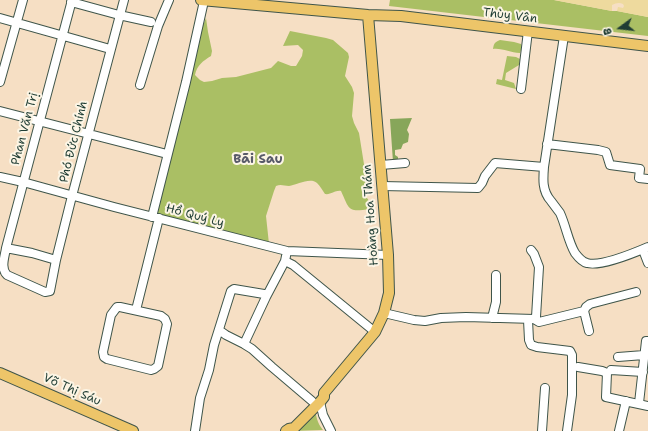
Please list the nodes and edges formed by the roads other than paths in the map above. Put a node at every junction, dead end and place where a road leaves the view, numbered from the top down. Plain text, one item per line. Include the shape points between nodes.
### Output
1 (23, 0) edge
2 (124, 0) edge
3 (169, 0) edge
4 (201, 0) edge
5 (204, 0) edge
6 (71, 1) edge
7 (119, 15) junction
8 (368, 15) junction
9 (0, 18) edge
10 (151, 22) dead end
11 (16, 23) junction
12 (528, 30) junction
13 (62, 35) junction
14 (564, 36) junction
15 (648, 46) edge
16 (110, 49) junction
17 (0, 82) edge
18 (140, 85) dead end
19 (521, 89) dead end
20 (0, 111) edge
21 (39, 121) junction
22 (88, 133) junction
23 (547, 144) junction
24 (167, 154) junction
25 (405, 162) dead end
26 (381, 165) junction
27 (544, 166) junction
28 (0, 177) edge
29 (648, 180) edge
30 (23, 182) junction
31 (382, 186) junction
32 (72, 196) junction
33 (155, 218) junction
34 (6, 248) junction
35 (645, 248) edge
36 (531, 250) dead end
37 (287, 251) junction
38 (388, 255) junction
39 (56, 260) junction
40 (285, 260) junction
41 (648, 263) edge
42 (496, 275) dead end
43 (50, 291) joint
44 (636, 292) dead end
45 (266, 297) junction
46 (136, 310) junction
47 (584, 311) junction
48 (384, 313) junction
49 (492, 318) junction
50 (531, 320) junction
51 (219, 330) junction
52 (589, 331) dead end
53 (375, 332) junction
54 (647, 341) edge
55 (244, 344) junction
56 (644, 355) junction
57 (618, 357) dead end
58 (578, 367) dead end
59 (611, 370) dead end
60 (0, 372) edge
61 (643, 372) junction
62 (545, 388) dead end
63 (319, 398) junction
64 (626, 401) junction
65 (639, 403) junction
66 (648, 406) edge
67 (288, 430) edge
68 (133, 431) edge
69 (195, 431) edge
70 (331, 431) edge
71 (542, 431) edge
72 (567, 431) edge
73 (619, 431) edge

1 - 11 street
2 - 7 street, Phó Đức Chính
3 - 18 street via 158,26
4 - 5 main road, Thùy Vân
5 - 8 main road, Thùy Vân
5 - 24 street
6 - 7 street
6 - 13 street, Phan Văn Trị
7 - 10 street
7 - 16 street, Phó Đức Chính
8 - 12 main road, Thùy Vân via 401,16
8 - 26 main road, Hoàng Hoa Thám
9 - 11 street
11 - 13 street
11 - 17 street
12 - 14 main road, Thùy Vân
12 - 19 street
13 - 16 street
13 - 21 street, Phan Văn Trị
14 - 15 main road, Thùy Vân
14 - 23 street
16 - 22 street, Phó Đức Chính
20 - 21 street
21 - 22 street
21 - 30 street, Phan Văn Trị
22 - 24 street
22 - 32 street, Phó Đức Chính
23 - 27 street
23 - 29 street via 606,152 610,165 640,169 638,178
24 - 33 street
25 - 26 street
26 - 31 main road, Hoàng Hoa Thám
27 - 31 street via 495,163 478,188
27 - 35 street via 543,186 546,194 560,214 574,250 581,260 587,263 600,263
28 - 30 street, Hồ Quý Ly
30 - 32 street, Hồ Quý Ly
30 - 34 street, Phan Văn Trị
31 - 38 main road, Hoàng Hoa Thám
32 - 33 street, Hồ Quý Ly
32 - 39 street, Phó Đức Chính
33 - 37 street, Hồ Quý Ly
33 - 46 street
34 - 39 street
34 - 43 street, Phan Văn Trị via 3,265 7,275 45,292
35 - 41 street
36 - 50 street via 539,267 536,317
37 - 38 street, Hồ Quý Ly
37 - 40 street
38 - 48 main road, Hoàng Hoa Thám via 389,293
39 - 43 street, Phó Đức Chính
40 - 45 street
40 - 53 street
42 - 49 street via 496,302
44 - 47 street via 590,304
45 - 51 street via 264,294 234,289 231,291
45 - 55 street
46 - 46 street via 120,306 111,315 104,357 151,370 158,366 167,324 161,316
47 - 50 street via 539,322
47 - 52 street
48 - 49 street via 425,321 451,317
48 - 53 main road, Hoàng Hoa Thám
49 - 50 street
50 - 72 street via 531,345 570,351 572,355 572,395
51 - 55 street
51 - 69 street via 200,398
53 - 63 main road, Hoàng Hoa Thám
54 - 56 street
55 - 63 street via 272,367
56 - 57 street
56 - 61 street
58 - 64 street via 607,373 606,397
59 - 61 street
60 - 68 main road, Võ Thị Sáu
61 - 65 street
62 - 71 street
63 - 67 main road, Hoàng Hoa Thám via 290,424
63 - 70 street via 323,415
64 - 65 street
64 - 73 street
65 - 66 street

